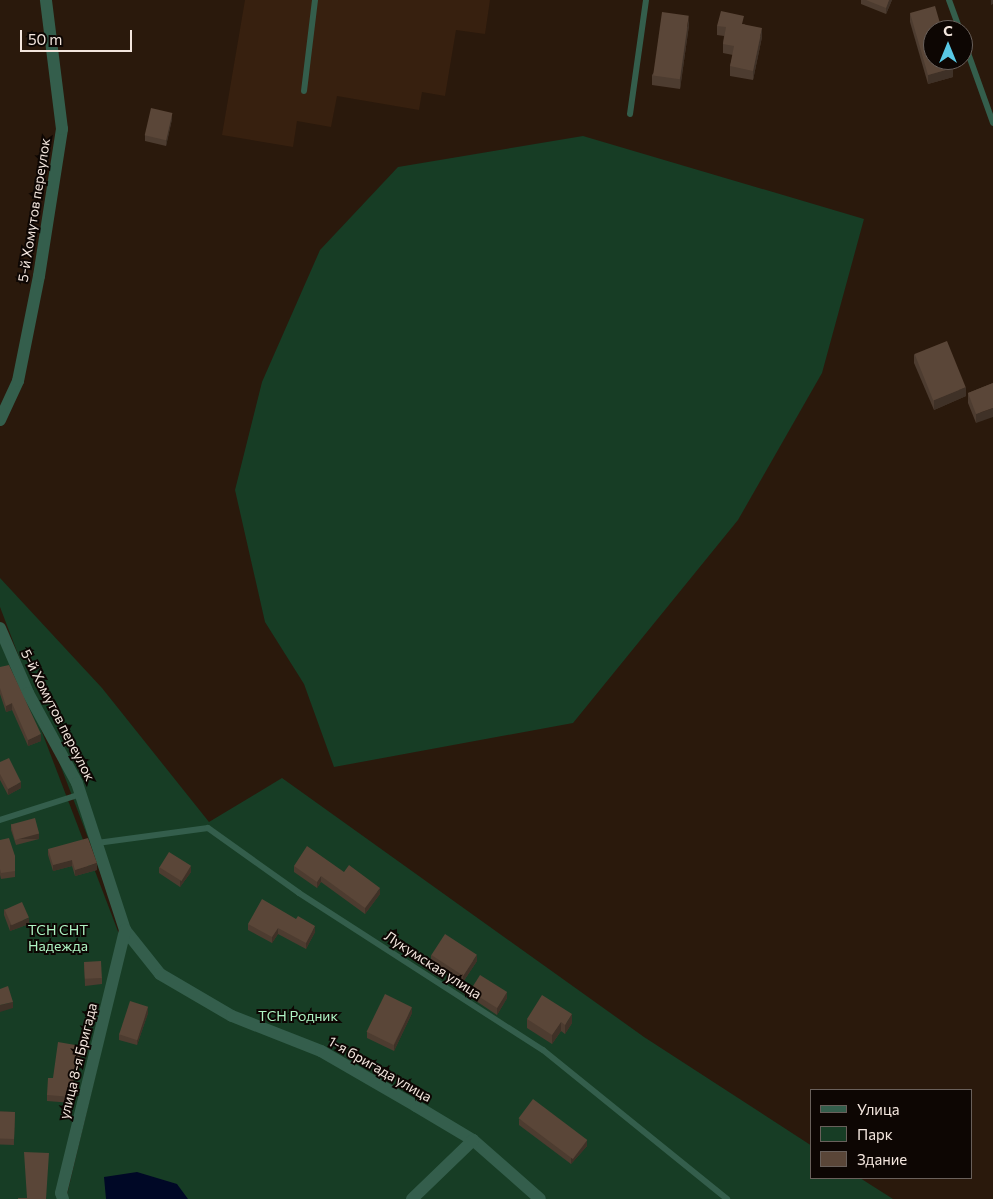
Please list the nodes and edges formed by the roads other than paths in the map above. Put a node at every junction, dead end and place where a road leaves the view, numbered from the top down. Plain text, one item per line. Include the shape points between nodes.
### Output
1 (46, 0) edge
2 (315, 0) edge
3 (646, 0) edge
4 (949, 0) edge
5 (956, 20) edge
6 (973, 67) edge
7 (304, 90) dead end
8 (630, 114) dead end
9 (993, 123) edge
10 (0, 420) edge
11 (0, 628) edge
12 (81, 794) junction
13 (0, 820) edge
14 (97, 843) junction
15 (125, 930) junction
16 (472, 1140) junction
17 (62, 1199) edge
18 (412, 1199) edge
19 (540, 1199) edge
20 (727, 1199) edge

1 - 10 street, 5-й Хомутов переулок via 62,129 39,276 18,381
2 - 7 lane
3 - 8 lane
4 - 5 lane
6 - 9 lane
11 - 12 street, 5-й Хомутов переулок via 28,693
12 - 13 lane
12 - 14 street, 5-й Хомутов переулок
14 - 15 street, 5-й Хомутов переулок
14 - 20 lane, Лукумская улица via 208,828 299,893 543,1050
15 - 16 street, 1-я бригада улица via 160,974 232,1016 321,1052
15 - 17 street, улица 8-я Бригада
16 - 18 street
16 - 19 street, 1-я бригада улица

